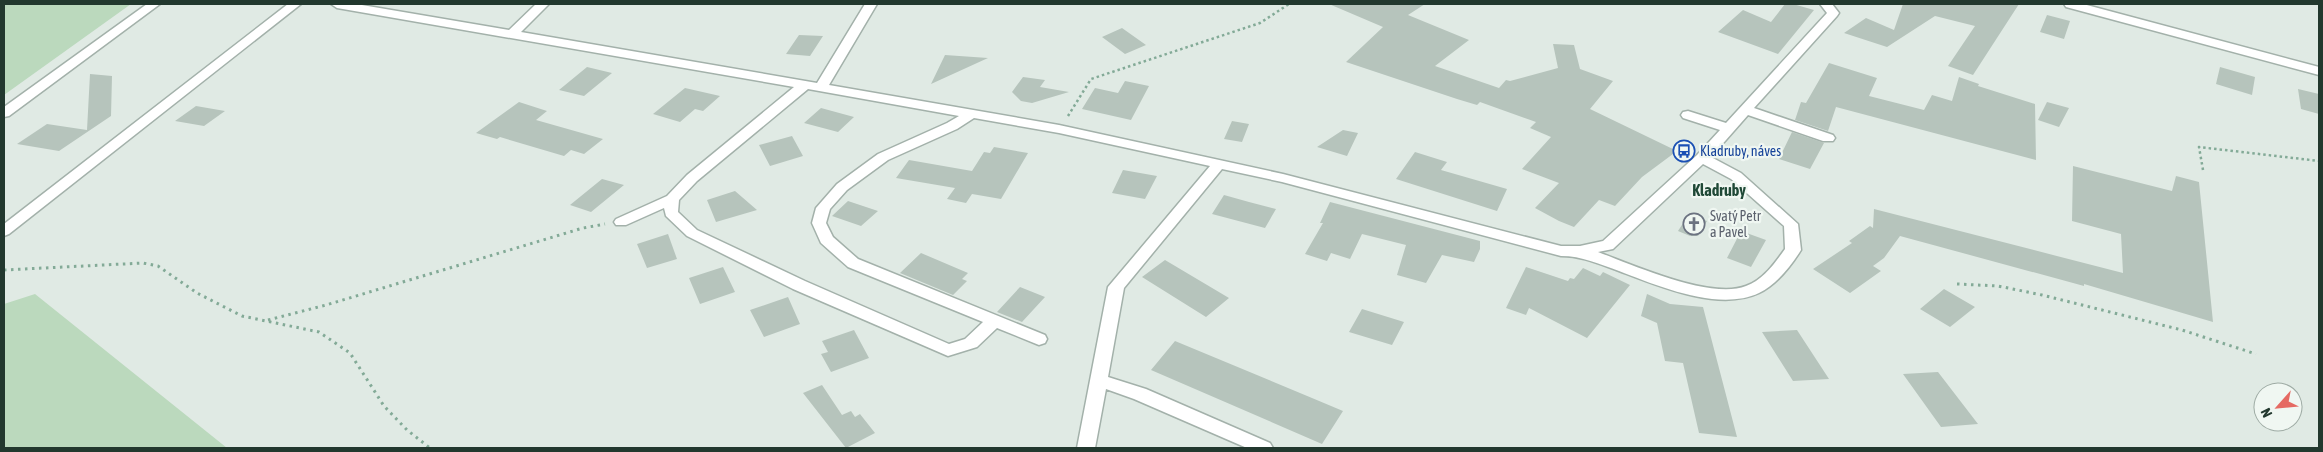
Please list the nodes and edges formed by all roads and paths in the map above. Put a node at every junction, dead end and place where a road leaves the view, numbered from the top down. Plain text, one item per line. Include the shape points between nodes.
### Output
1 (154, 4) edge
2 (295, 4) edge
3 (337, 4) edge
4 (543, 4) edge
5 (871, 4) edge
6 (1289, 4) edge
7 (1826, 4) edge
8 (2070, 4) edge
9 (512, 34) junction
10 (2319, 71) edge
11 (805, 85) junction
12 (821, 88) junction
13 (1746, 110) junction
14 (4, 113) edge
15 (971, 114) junction
16 (1688, 115) dead end
17 (1729, 128) junction
18 (1059, 129) junction
19 (1828, 138) dead end
20 (1702, 158) junction
21 (2319, 161) edge
22 (1218, 164) junction
23 (2202, 170) dead end
24 (672, 199) junction
25 (620, 222) joint
26 (4, 231) edge
27 (1580, 251) junction
28 (4, 270) edge
29 (1957, 284) dead end
30 (267, 320) junction
31 (995, 320) junction
32 (1039, 339) dead end
33 (2256, 354) dead end
34 (1098, 380) junction
35 (430, 448) edge
36 (1086, 448) edge
37 (1264, 448) edge

1 - 14 street
2 - 26 street
3 - 9 street
4 - 9 street
5 - 12 street
6 - 18 path via 1260,23 1091,79
7 - 13 street via 1833,13
8 - 10 street
9 - 11 street
11 - 12 street
11 - 24 street via 692,178
12 - 15 street
13 - 17 street
13 - 19 street
15 - 18 street
15 - 31 street via 883,158 849,182 823,208 819,223 826,240 853,263
16 - 17 street
17 - 20 street
18 - 22 street
20 - 27 street via 1608,245
20 - 27 street via 1736,176 1791,224 1793,250 1776,273 1751,291 1729,295 1707,293
21 - 23 path via 2199,147
22 - 27 street via 1561,251
22 - 34 street via 1116,287
24 - 25 street
24 - 31 street via 671,213 692,233 799,285 948,350 972,343
25 - 30 path via 583,228
28 - 30 path via 143,263 158,266 197,293 242,316
29 - 33 path via 1998,286 2042,295 2182,330
30 - 35 path via 319,332 350,353 384,406
31 - 32 street
34 - 36 street
34 - 37 street via 1140,394

